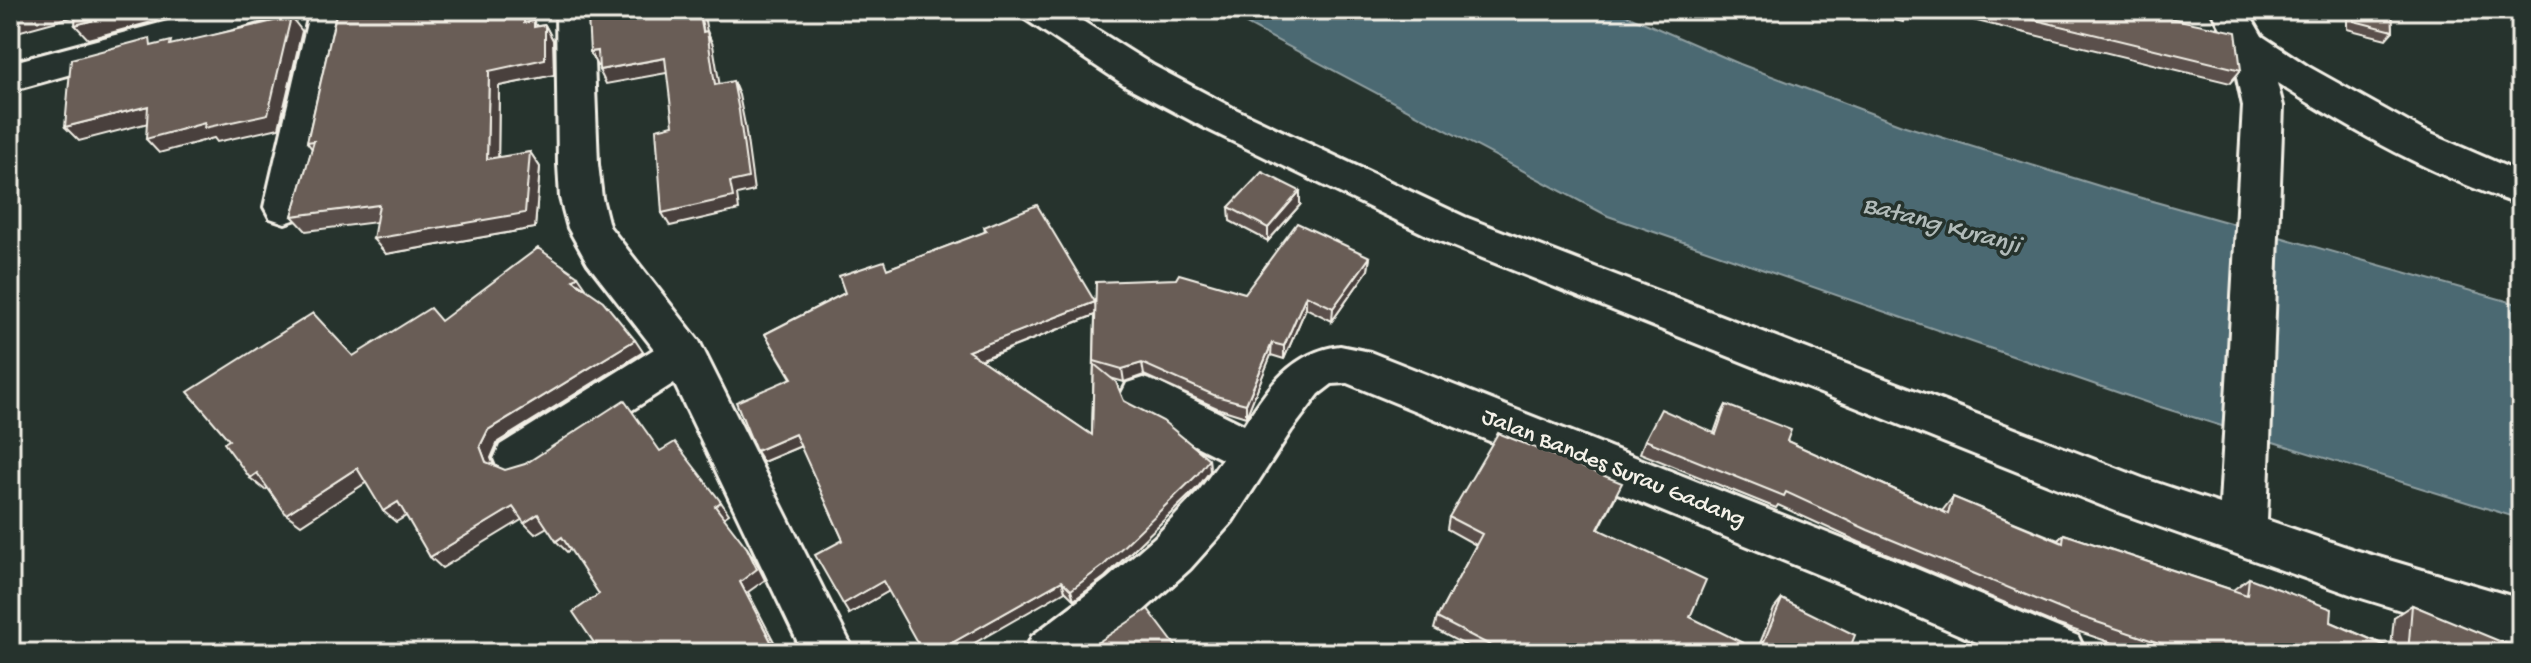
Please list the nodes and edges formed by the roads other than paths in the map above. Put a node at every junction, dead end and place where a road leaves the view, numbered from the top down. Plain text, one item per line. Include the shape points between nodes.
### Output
1 (151, 10) edge
2 (256, 10) edge
3 (328, 10) edge
4 (574, 10) edge
5 (1038, 10) edge
6 (2229, 10) edge
7 (2249, 45) junction
8 (14, 63) edge
9 (2521, 189) edge
10 (285, 207) dead end
11 (683, 354) junction
12 (1143, 397) dead end
13 (1251, 451) junction
14 (517, 459) dead end
15 (2243, 519) junction
16 (2521, 623) edge
17 (829, 653) edge
18 (1050, 653) edge
19 (2060, 653) edge

1 - 8 street
2 - 8 street
3 - 10 street
4 - 11 street via 578,164 589,228
5 - 15 street via 1140,76 1219,118 1450,228 2135,497
6 - 7 street
7 - 9 street via 2392,133
7 - 15 street via 2263,106
11 - 14 street
11 - 17 street
12 - 13 street
13 - 18 street via 1199,524 1136,586
13 - 19 street, Jalan Bandes Surau Gadang via 1305,379 1323,367 1354,365
15 - 16 street via 2358,574

